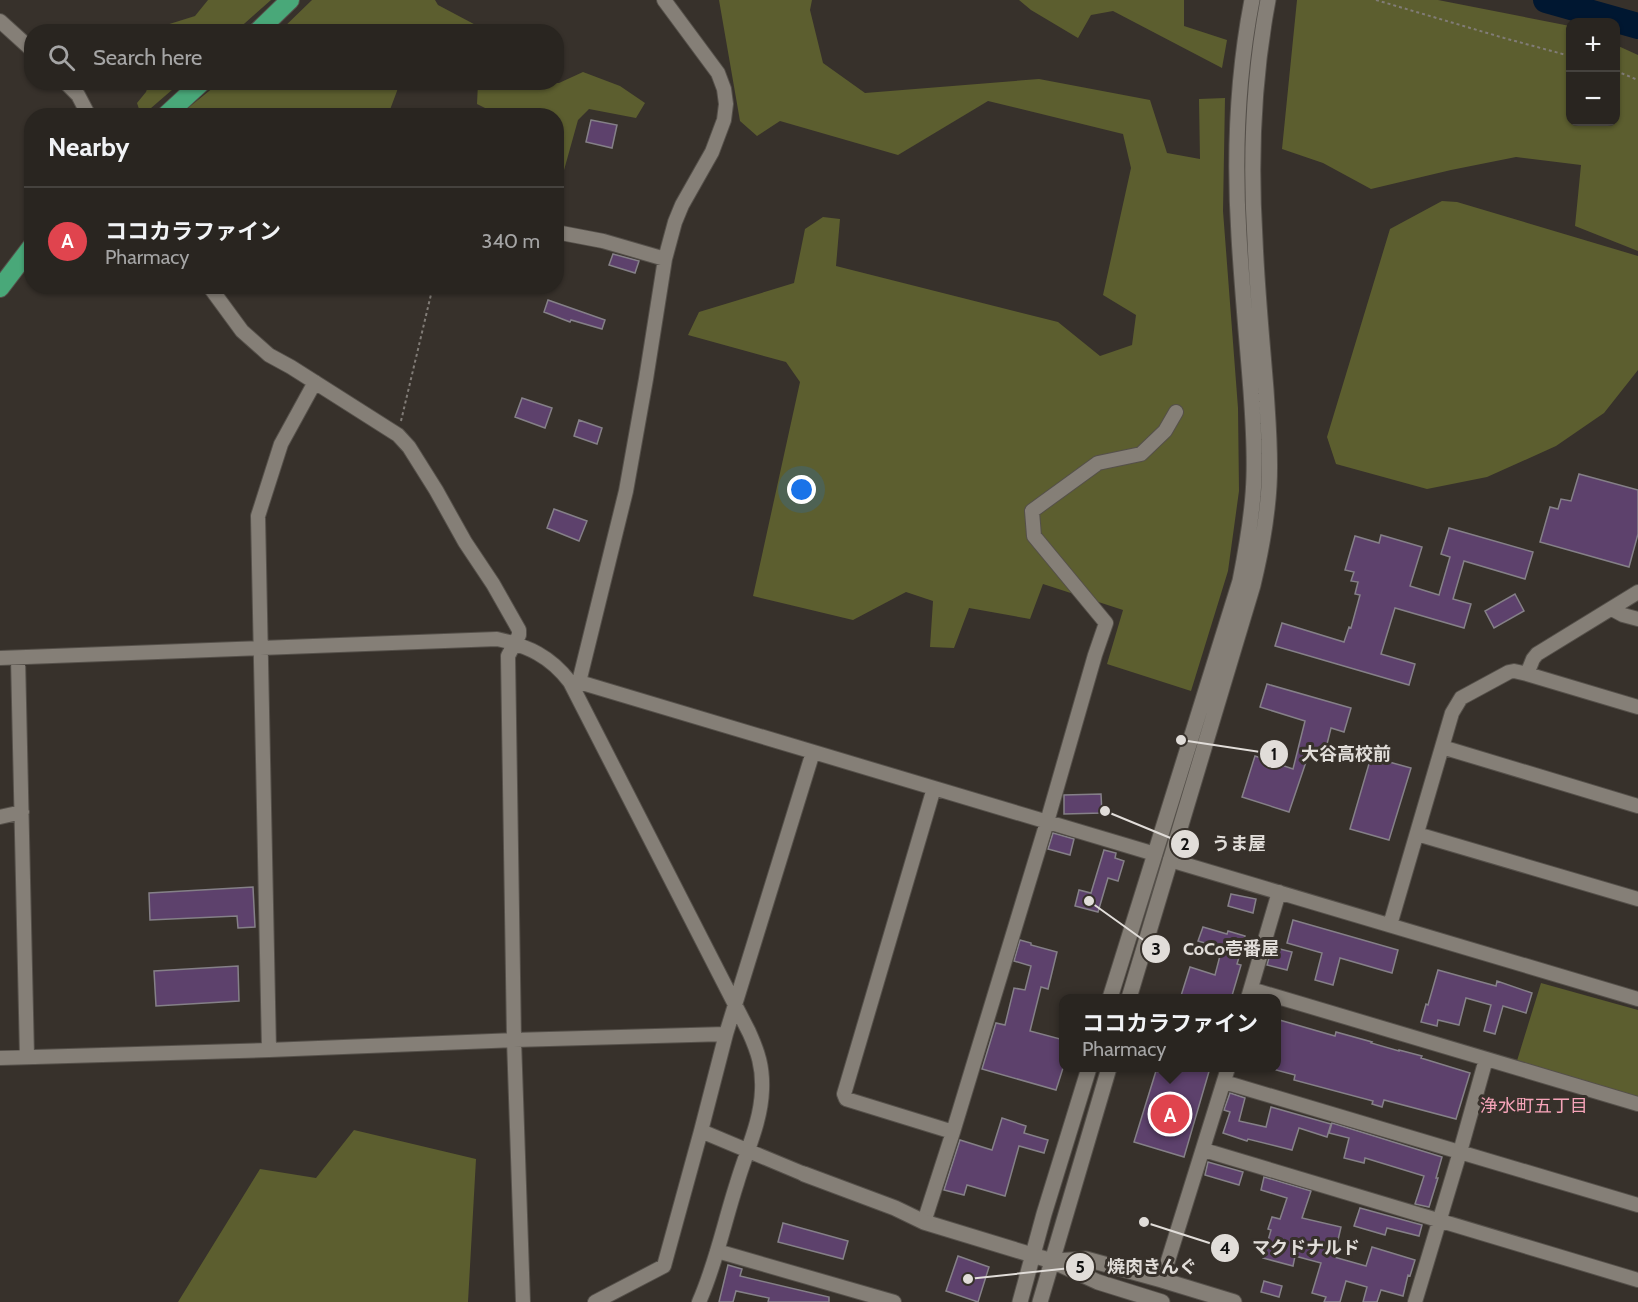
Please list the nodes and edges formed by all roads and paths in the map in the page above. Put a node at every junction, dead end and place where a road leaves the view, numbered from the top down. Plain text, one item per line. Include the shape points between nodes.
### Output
1 (291, 0) edge
2 (664, 0) edge
3 (1251, 0) edge
4 (1268, 0) edge
5 (1376, 0) edge
6 (0, 21) edge
7 (266, 24) edge
8 (24, 43) edge
9 (1566, 55) edge
10 (1618, 72) edge
11 (1638, 80) edge
12 (73, 90) edge
13 (193, 90) edge
14 (85, 108) edge
15 (174, 108) edge
16 (564, 234) edge
17 (24, 256) edge
18 (665, 259) junction
19 (0, 288) edge
20 (214, 294) edge
21 (431, 294) edge
22 (315, 382) junction
23 (1176, 412) dead end
24 (398, 435) junction
25 (1638, 592) edge
26 (1612, 609) junction
27 (1638, 619) edge
28 (515, 643) junction
29 (260, 647) junction
30 (0, 658) edge
31 (18, 658) junction
32 (1527, 674) junction
33 (575, 682) junction
34 (1638, 706) edge
35 (1442, 747) junction
36 (813, 752) junction
37 (934, 788) junction
38 (1638, 806) edge
39 (22, 812) junction
40 (0, 817) edge
41 (1047, 822) junction
42 (1417, 834) junction
43 (1155, 854) junction
44 (1170, 860) junction
45 (1279, 892) junction
46 (1638, 899) edge
47 (1390, 925) junction
48 (1112, 994) edge
49 (1130, 994) edge
50 (1250, 994) edge
51 (1638, 999) edge
52 (1281, 1003) edge
53 (735, 1006) junction
54 (726, 1034) junction
55 (514, 1040) junction
56 (269, 1050) junction
57 (27, 1057) junction
58 (0, 1058) edge
59 (1486, 1059) junction
60 (1088, 1072) edge
61 (1107, 1072) edge
62 (1227, 1072) edge
63 (1224, 1082) junction
64 (1638, 1104) edge
65 (702, 1131) junction
66 (953, 1132) junction
67 (1204, 1150) junction
68 (747, 1151) junction
69 (1460, 1152) junction
70 (804, 1174) joint
71 (1638, 1205) edge
72 (1438, 1221) junction
73 (924, 1222) junction
74 (717, 1251) junction
75 (1032, 1256) junction
76 (1052, 1261) junction
77 (1162, 1280) junction
78 (1638, 1280) edge
79 (523, 1302) edge
80 (595, 1302) edge
81 (699, 1302) edge
82 (894, 1302) edge
83 (1020, 1302) edge
84 (1040, 1302) edge
85 (1162, 1302) edge
86 (1233, 1302) edge
87 (1415, 1302) edge

1 - 7 highway
2 - 18 street via 718,73 726,104 712,152 682,205
3 - 43 street via 1241,74 1237,172 1253,420 1250,531 1240,581
4 - 44 street via 1256,84 1253,162 1268,429 1269,484 1264,535 1253,585
5 - 9 path
6 - 8 street
10 - 11 path
12 - 14 street
13 - 15 highway
16 - 18 street
17 - 19 highway
18 - 33 street via 626,491
20 - 22 street via 242,331 269,355
21 - 24 path
22 - 24 street
22 - 29 street via 281,444 258,516
23 - 41 street via 1165,431 1141,454 1098,463 1032,511 1034,536 1106,623
24 - 28 street via 436,490 519,630
25 - 26 street
26 - 27 street
26 - 32 street via 1535,656
28 - 29 street via 497,639
28 - 33 street via 550,660
28 - 55 street via 508,656
29 - 31 street
29 - 56 street
30 - 31 street
31 - 39 street
32 - 34 street
32 - 35 street via 1509,672 1461,699 1452,713
33 - 36 street
33 - 53 street
35 - 38 street
35 - 42 street
36 - 37 street
36 - 53 street
37 - 41 street
37 - 66 street via 844,1094 846,1099
39 - 40 street
39 - 57 street
41 - 43 street
41 - 66 street
42 - 46 street
42 - 47 street
43 - 48 street
44 - 45 street
44 - 49 street
45 - 47 street
45 - 50 street
47 - 51 street
52 - 59 street
53 - 54 street
53 - 68 street via 761,1067 761,1102
54 - 55 street
54 - 65 street
55 - 56 street
55 - 79 street
56 - 57 street
57 - 58 street
59 - 64 street
59 - 69 street
60 - 75 street
61 - 76 street
62 - 63 street
63 - 67 street
63 - 69 street
65 - 68 street
65 - 80 street via 664,1266
66 - 73 street
67 - 72 street
67 - 77 street
68 - 70 street
68 - 74 street
69 - 71 street
69 - 72 street
70 - 73 street
72 - 78 street
72 - 87 street
73 - 75 street
74 - 81 street
74 - 82 street
75 - 76 street
75 - 83 street
76 - 77 street via 1086,1259
76 - 84 street
76 - 85 street via 1098,1282
77 - 86 street

